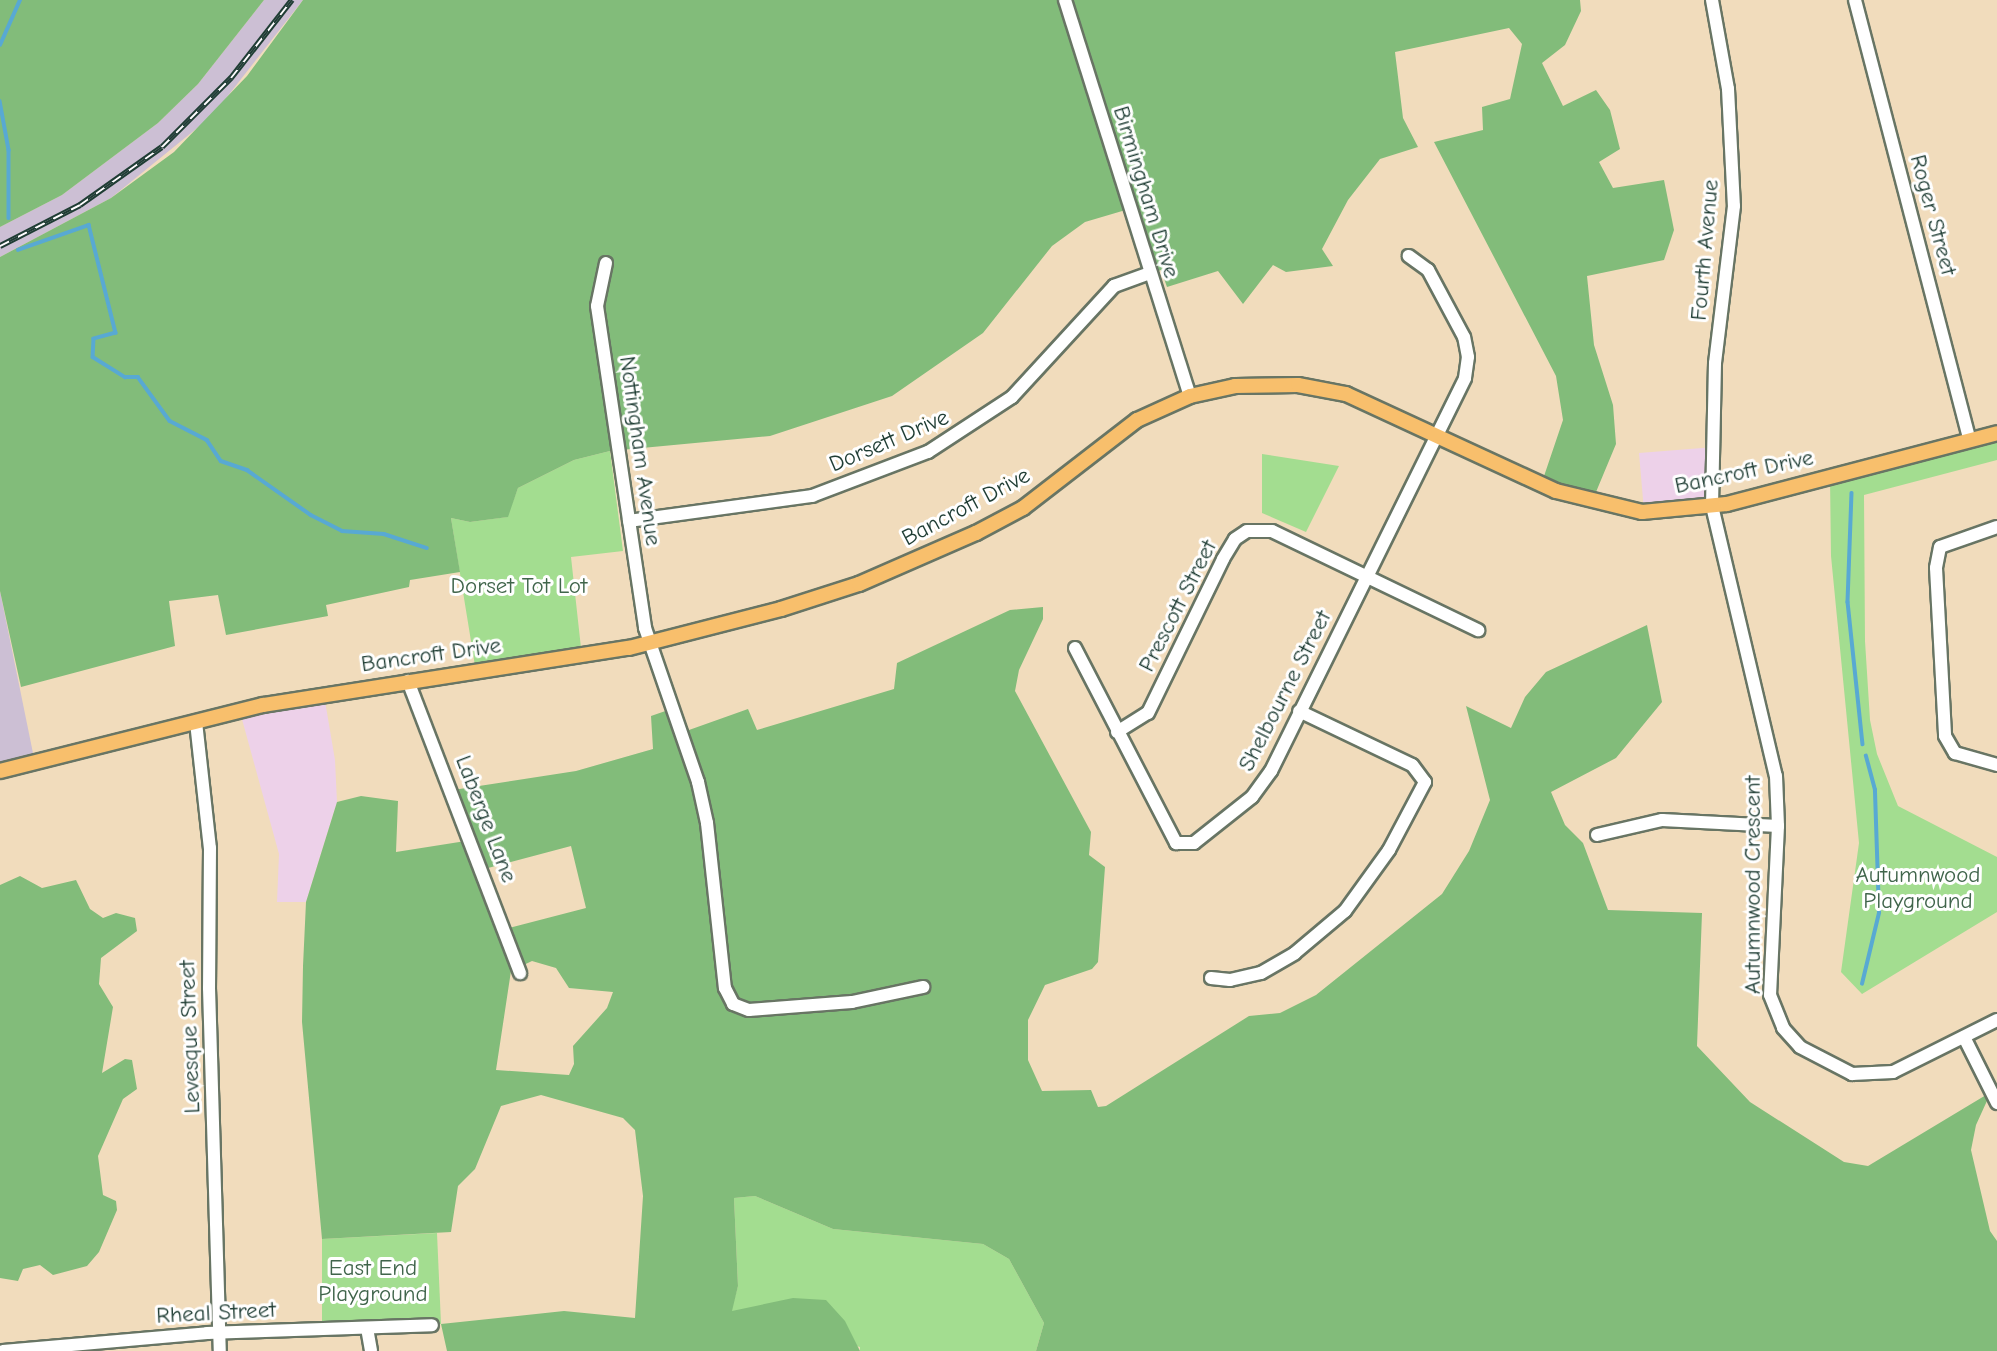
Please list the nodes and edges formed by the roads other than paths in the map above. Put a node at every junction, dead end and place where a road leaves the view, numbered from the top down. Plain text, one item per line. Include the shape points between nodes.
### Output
1 (1065, 0) edge
2 (1712, 0) edge
3 (1855, 0) edge
4 (1409, 256) dead end
5 (606, 263) dead end
6 (1149, 273) junction
7 (1189, 396) junction
8 (1997, 433) edge
9 (1437, 434) junction
10 (1970, 440) junction
11 (1712, 506) junction
12 (629, 521) junction
13 (1997, 527) edge
14 (1366, 577) junction
15 (1478, 630) dead end
16 (649, 645) junction
17 (1074, 648) dead end
18 (408, 681) junction
19 (1299, 712) junction
20 (196, 722) junction
21 (1117, 732) junction
22 (1997, 765) edge
23 (0, 771) edge
24 (1778, 827) junction
25 (1597, 835) dead end
26 (520, 973) dead end
27 (1211, 978) dead end
28 (923, 987) dead end
29 (1997, 1020) edge
30 (1964, 1037) junction
31 (1997, 1103) edge
32 (432, 1325) dead end
33 (367, 1328) junction
34 (219, 1333) junction
35 (65, 1347) edge
36 (2, 1351) edge
37 (220, 1351) edge
38 (371, 1351) edge

1 - 6 street, Birmingham Drive
2 - 11 street, Fourth Avenue via 1728,89 1734,206 1715,363
3 - 10 street, Roger Street
4 - 9 street, Shelbourne Street via 1428,270 1466,345 1465,378
5 - 12 street, Nottingham Avenue via 597,306
6 - 7 street, Birmingham Drive
6 - 12 street, Dorsett Drive via 1114,286 1012,397 928,453 812,496
7 - 9 main road, Bancroft Drive via 1250,384 1314,387 1369,402
7 - 16 main road, Bancroft Drive via 1138,420 1023,508 953,544 821,597
8 - 10 main road, Bancroft Drive
9 - 11 main road, Bancroft Drive via 1556,491 1592,503 1642,512
9 - 14 street, Shelbourne Street
10 - 11 main road, Bancroft Drive
11 - 24 street, Autumnwood Crescent via 1774,759
12 - 16 street, Nottingham Avenue
13 - 22 street via 1940,547 1936,568 1945,736 1955,753
14 - 15 street, Prescott Street
14 - 19 street, Shelbourne Street
14 - 21 street, Prescott Street via 1272,531 1243,533 1223,559 1148,713
16 - 18 main road, Bancroft Drive
16 - 28 street, Nottingham Avenue via 701,796 725,988 733,1004 749,1010 801,1008
17 - 21 street, Shelbourne Street
18 - 20 main road, Bancroft Drive via 300,697
18 - 26 street, Laberge Lane
19 - 21 street, Shelbourne Street via 1262,786 1231,816 1187,845 1168,836
19 - 27 street via 1412,765 1425,782 1378,869 1345,911 1295,953 1261,974 1230,980
20 - 23 main road, Bancroft Drive
20 - 34 street, Levesque Street via 210,848 209,988
24 - 25 street via 1662,820
24 - 30 street, Autumnwood Crescent via 1769,984 1776,1016 1791,1038 1840,1070 1865,1076 1905,1067
29 - 30 street, Autumnwood Crescent
30 - 31 street
32 - 33 street, Rheal Street
33 - 34 street, Rheal Street
33 - 38 street
34 - 35 street, Rheal Street
34 - 37 street, Levesque Street
35 - 36 street, Rheal Street

